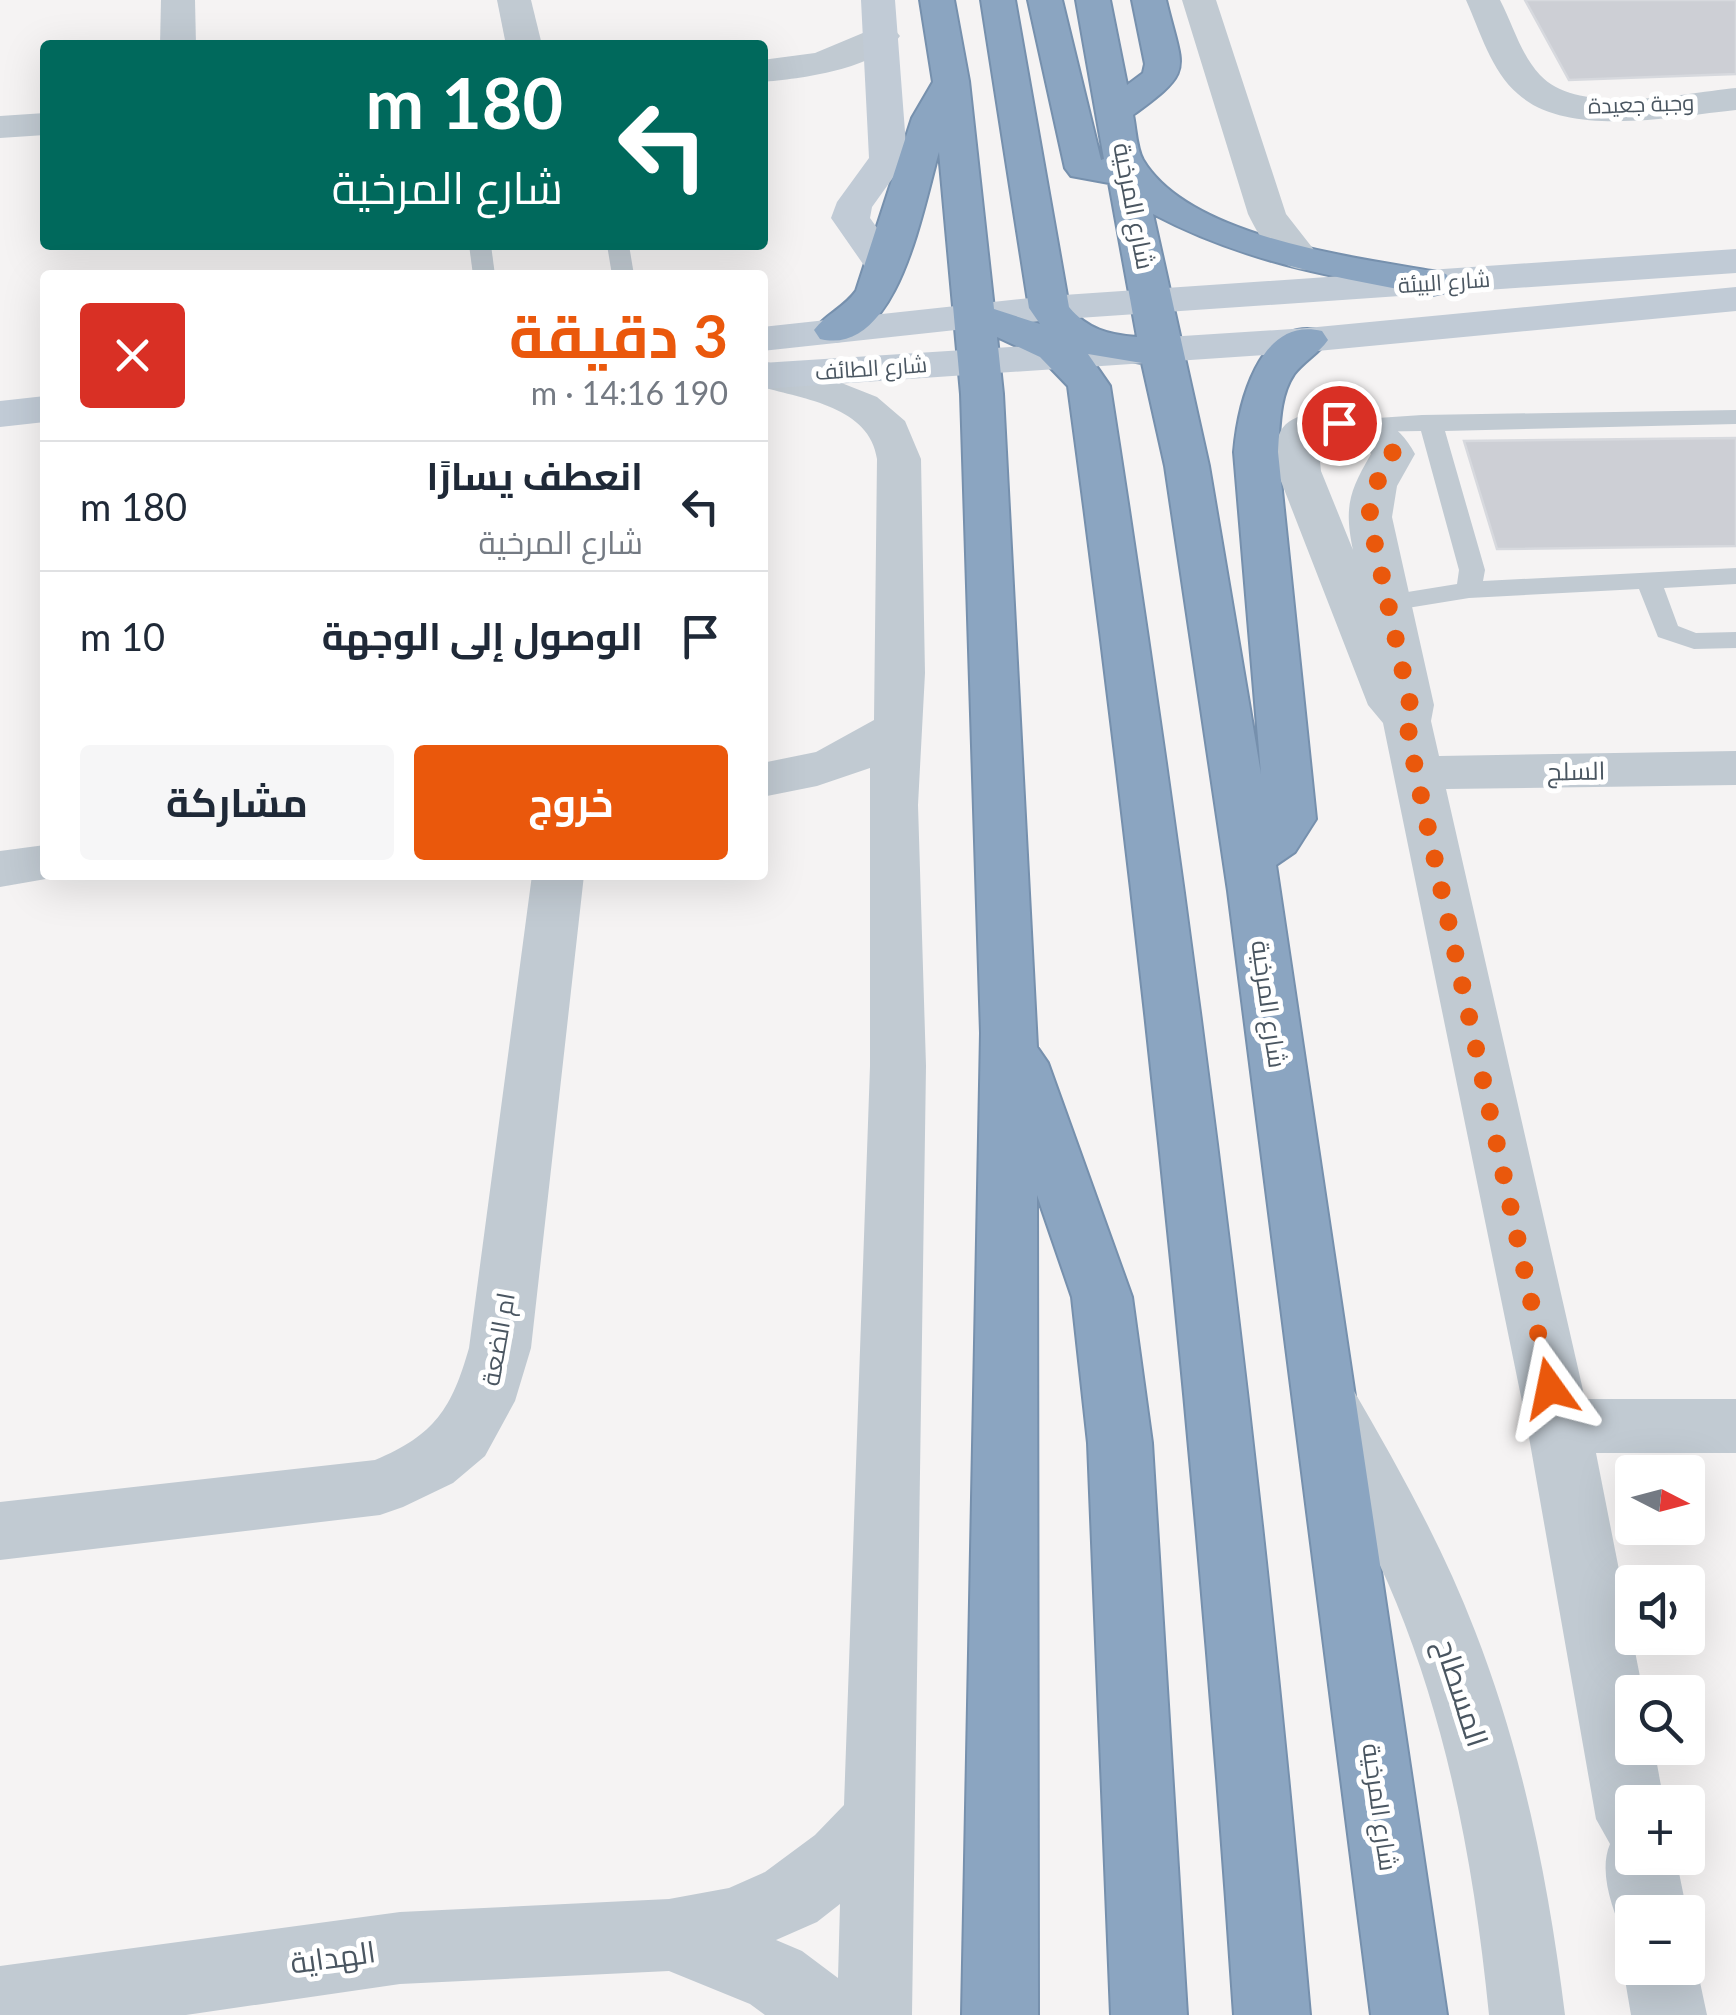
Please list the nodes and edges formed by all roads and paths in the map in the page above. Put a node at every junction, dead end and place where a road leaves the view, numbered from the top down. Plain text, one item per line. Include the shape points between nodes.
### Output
1 (178, 0) edge
2 (514, 0) edge
3 (878, 0) edge
4 (937, 0) edge
5 (998, 0) edge
6 (1045, 0) edge
7 (1093, 0) edge
8 (1149, 0) edge
9 (1199, 0) edge
10 (1483, 0) edge
11 (882, 36) junction
12 (178, 40) edge
13 (523, 40) edge
14 (771, 71) edge
15 (952, 81) junction
16 (886, 91) junction
17 (1736, 100) edge
18 (1116, 110) junction
19 (40, 124) edge
20 (0, 127) edge
21 (1124, 163) junction
22 (1302, 260) junction
23 (1736, 261) edge
24 (884, 266) junction
25 (1432, 283) junction
26 (1736, 299) edge
27 (1151, 301) junction
28 (835, 330) junction
29 (1057, 332) junction
30 (976, 338) junction
31 (1307, 340) junction
32 (1160, 351) junction
33 (768, 361) edge
34 (768, 363) edge
35 (768, 365) edge
36 (40, 410) edge
37 (0, 414) edge
38 (1736, 417) edge
39 (1428, 424) junction
40 (1356, 425) junction
41 (40, 439) edge
42 (0, 442) edge
43 (1736, 576) edge
44 (1648, 578) junction
45 (1469, 590) junction
46 (1388, 603) junction
47 (1736, 640) edge
48 (897, 727) junction
49 (1411, 745) junction
50 (1736, 768) edge
51 (771, 779) edge
52 (892, 805) junction
53 (1248, 859) junction
54 (40, 864) edge
55 (0, 868) edge
56 (557, 880) edge
57 (1009, 1032) junction
58 (1323, 1394) junction
59 (1559, 1426) junction
60 (1736, 1426) edge
61 (0, 1531) edge
62 (1626, 1785) edge
63 (882, 1814) junction
64 (669, 1935) junction
65 (1663, 1985) edge
66 (0, 2004) edge
67 (825, 2015) edge
68 (874, 2015) edge
69 (1000, 2015) edge
70 (1149, 2015) edge
71 (1272, 2015) edge
72 (1409, 2015) edge
73 (1526, 2015) edge
74 (1669, 2015) edge

1 - 12 street
2 - 13 street
3 - 11 street
4 - 15 highway
5 - 29 highway
6 - 21 highway via 1082,164 1106,173
7 - 18 highway, شارع المرخية
8 - 18 highway via 1160,78
9 - 22 street via 1267,214
10 - 17 street, وجبة جعيدة via 1521,74 1546,98 1587,108
11 - 14 street via 822,64
11 - 16 street
14 - 16 street via 821,74
15 - 24 highway via 931,118
15 - 30 highway
16 - 24 street via 888,158 850,207 850,226
18 - 21 highway, شارع المرخية
19 - 20 street
21 - 22 highway via 1184,218
21 - 27 highway, شارع المرخية
22 - 25 highway
23 - 25 street, شارع البيئة
24 - 28 highway via 870,303
25 - 27 street, شارع البيئة
26 - 31 street, شارع البيئة
27 - 29 street, شارع البيئة
27 - 32 highway, شارع المرخية
28 - 30 street, شارع الطائف
28 - 33 street, شارع الطائف
29 - 30 street
29 - 32 street, شارع البيئة
29 - 71 highway via 1089,386 1157,870 1238,1606
30 - 34 street, شارع الطائف
30 - 57 highway
31 - 32 street, شارع البيئة
31 - 53 highway via 1276,367 1259,418 1256,452 1290,819 1277,840
32 - 53 highway, شارع المرخية via 1187,466
35 - 48 street via 868,409 885,422 897,447
36 - 37 street
38 - 39 lane
39 - 40 lane
39 - 45 lane via 1472,570
40 - 46 street via 1380,435 1393,454 1375,486 1369,517
40 - 49 street via 1310,428 1296,439 1295,453
41 - 42 street
43 - 44 lane
44 - 45 lane
44 - 47 lane via 1667,631 1694,641
45 - 46 lane
46 - 49 street via 1410,704
48 - 51 street via 847,760
48 - 52 street
49 - 50 street, السلج
49 - 59 street
51 - 52 street via 850,788
52 - 63 street via 898,1066
53 - 58 highway, شارع المرخية
54 - 55 street
56 - 61 street, ام الضعة via 500,1348 470,1432 427,1468 380,1487
57 - 69 highway
57 - 70 highway via 1102,1297 1120,1443
58 - 72 highway, شارع المرخية
58 - 73 street, المسطاح via 1408,1552 1472,1718 1502,1848
59 - 60 street
59 - 62 street
63 - 64 street, الهداية via 841,1860 791,1897 732,1924
63 - 68 street
64 - 66 street, الهداية via 400,1948
64 - 67 street, الهداية via 776,1977
65 - 74 street

